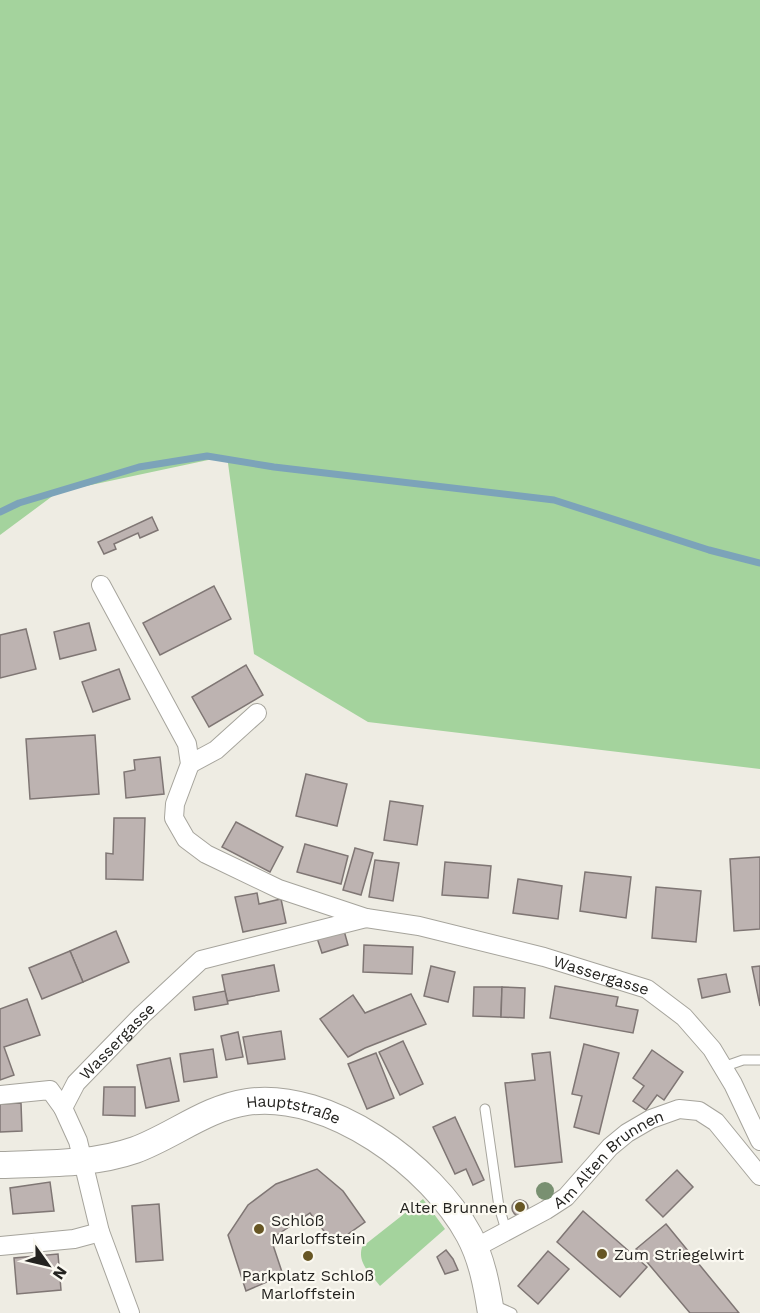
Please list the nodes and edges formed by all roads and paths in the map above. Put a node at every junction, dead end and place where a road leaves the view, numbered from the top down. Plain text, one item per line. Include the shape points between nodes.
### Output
1 (101, 585) dead end
2 (257, 713) dead end
3 (190, 764) junction
4 (366, 918) junction
5 (760, 1060) edge
6 (723, 1067) junction
7 (0, 1095) edge
8 (63, 1108) junction
9 (485, 1109) dead end
10 (760, 1141) edge
11 (84, 1161) junction
12 (0, 1165) edge
13 (760, 1176) edge
14 (506, 1230) junction
15 (100, 1232) junction
16 (0, 1246) edge
17 (475, 1248) junction
18 (490, 1308) edge
19 (130, 1313) edge
20 (512, 1313) edge

1 - 3 street via 188,744
2 - 3 street via 216,750
3 - 4 street, Wassergasse via 174,811 186,839 206,854 279,888
4 - 6 street, Wassergasse via 419,926 544,957 646,989 684,1017
4 - 8 street, Wassergasse via 201,960 76,1083
5 - 6 lane via 743,1060
6 - 10 street, Wassergasse
7 - 8 street via 50,1090
8 - 11 street
9 - 14 lane
11 - 12 main road, Hauptstraße
11 - 15 street
11 - 17 main road, Hauptstraße via 136,1149 228,1106 262,1101 289,1104 351,1125 402,1158 442,1194
13 - 14 street, Am Alten Brunnen via 716,1122 699,1111 679,1109 627,1133 610,1146 566,1197
14 - 17 street, Am Alten Brunnen
15 - 16 street via 74,1239
15 - 19 street
17 - 18 main road, Hauptstraße
18 - 20 lane

